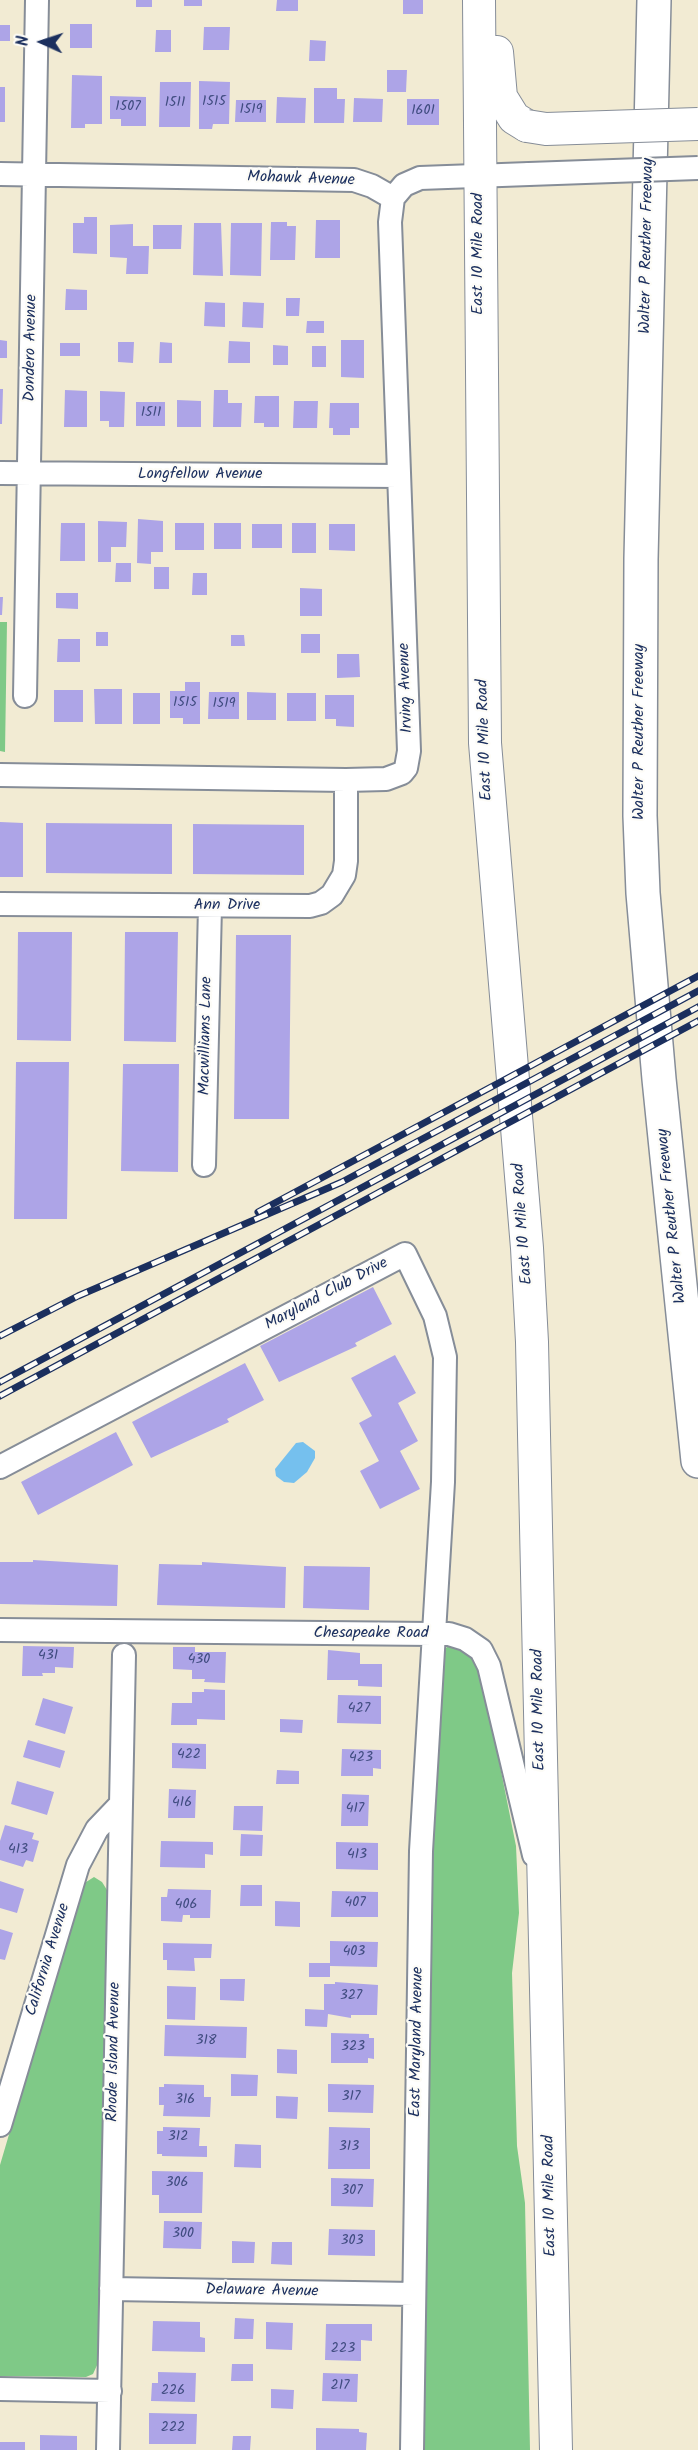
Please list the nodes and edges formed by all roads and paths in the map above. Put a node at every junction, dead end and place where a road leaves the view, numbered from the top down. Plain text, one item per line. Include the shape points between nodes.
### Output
1 (38, 0) edge
2 (479, 0) edge
3 (495, 0) edge
4 (654, 0) edge
5 (698, 124) edge
6 (698, 168) edge
7 (0, 174) edge
8 (34, 175) junction
9 (479, 176) junction
10 (393, 198) junction
11 (0, 474) edge
12 (31, 474) junction
13 (399, 476) junction
14 (25, 696) dead end
15 (0, 775) edge
16 (346, 780) junction
17 (0, 904) edge
18 (210, 906) junction
19 (204, 1165) dead end
20 (698, 1461) edge
21 (0, 1467) edge
22 (0, 1630) edge
23 (433, 1634) junction
24 (124, 1655) dead end
25 (120, 1806) junction
26 (544, 1899) junction
27 (0, 2125) edge
28 (111, 2289) junction
29 (414, 2294) junction
30 (0, 2389) edge
31 (110, 2391) junction
32 (108, 2450) edge
33 (412, 2450) edge
34 (556, 2450) edge

1 - 8 street, Dondero Avenue
2 - 9 main road, East 10 Mile Road
3 - 5 main road, bridge via 498,87 508,111 519,122 546,129
4 - 20 highway, Walter P Reuther Freeway via 641,547 640,827 658,1068
6 - 9 street, bridge
7 - 8 street, Mohawk Avenue
8 - 10 street, Mohawk Avenue via 354,180
8 - 12 street, Dondero Avenue
9 - 10 street via 420,178 404,185
9 - 26 main road, East 10 Mile Road via 485,743 532,1342
10 - 13 street, Irving Avenue via 390,222
11 - 12 street, Longfellow Avenue
12 - 13 street, Longfellow Avenue
12 - 14 street, Dondero Avenue
13 - 16 street, Irving Avenue via 409,761 402,773 386,779
15 - 16 street, Irving Avenue
16 - 18 street, Ann Drive via 346,861 344,875 332,895 310,906
17 - 18 street, Ann Drive
18 - 19 street, Macwilliams Lane
21 - 23 street, Maryland Club Drive via 405,1254 435,1316 445,1357 443,1482
22 - 23 street, Chesapeake Road
23 - 26 street, Chesapeake Road via 465,1639 486,1656
23 - 29 street, East Maryland Avenue via 421,1851
24 - 25 street, Rhode Island Avenue
25 - 27 street, California Avenue via 97,1829 78,1865
25 - 28 street, Rhode Island Avenue
26 - 34 main road, East 10 Mile Road
28 - 29 street, Delaware Avenue
28 - 31 street, Rhode Island Avenue
29 - 33 street, East Maryland Avenue
30 - 31 street
31 - 32 street, Rhode Island Avenue

